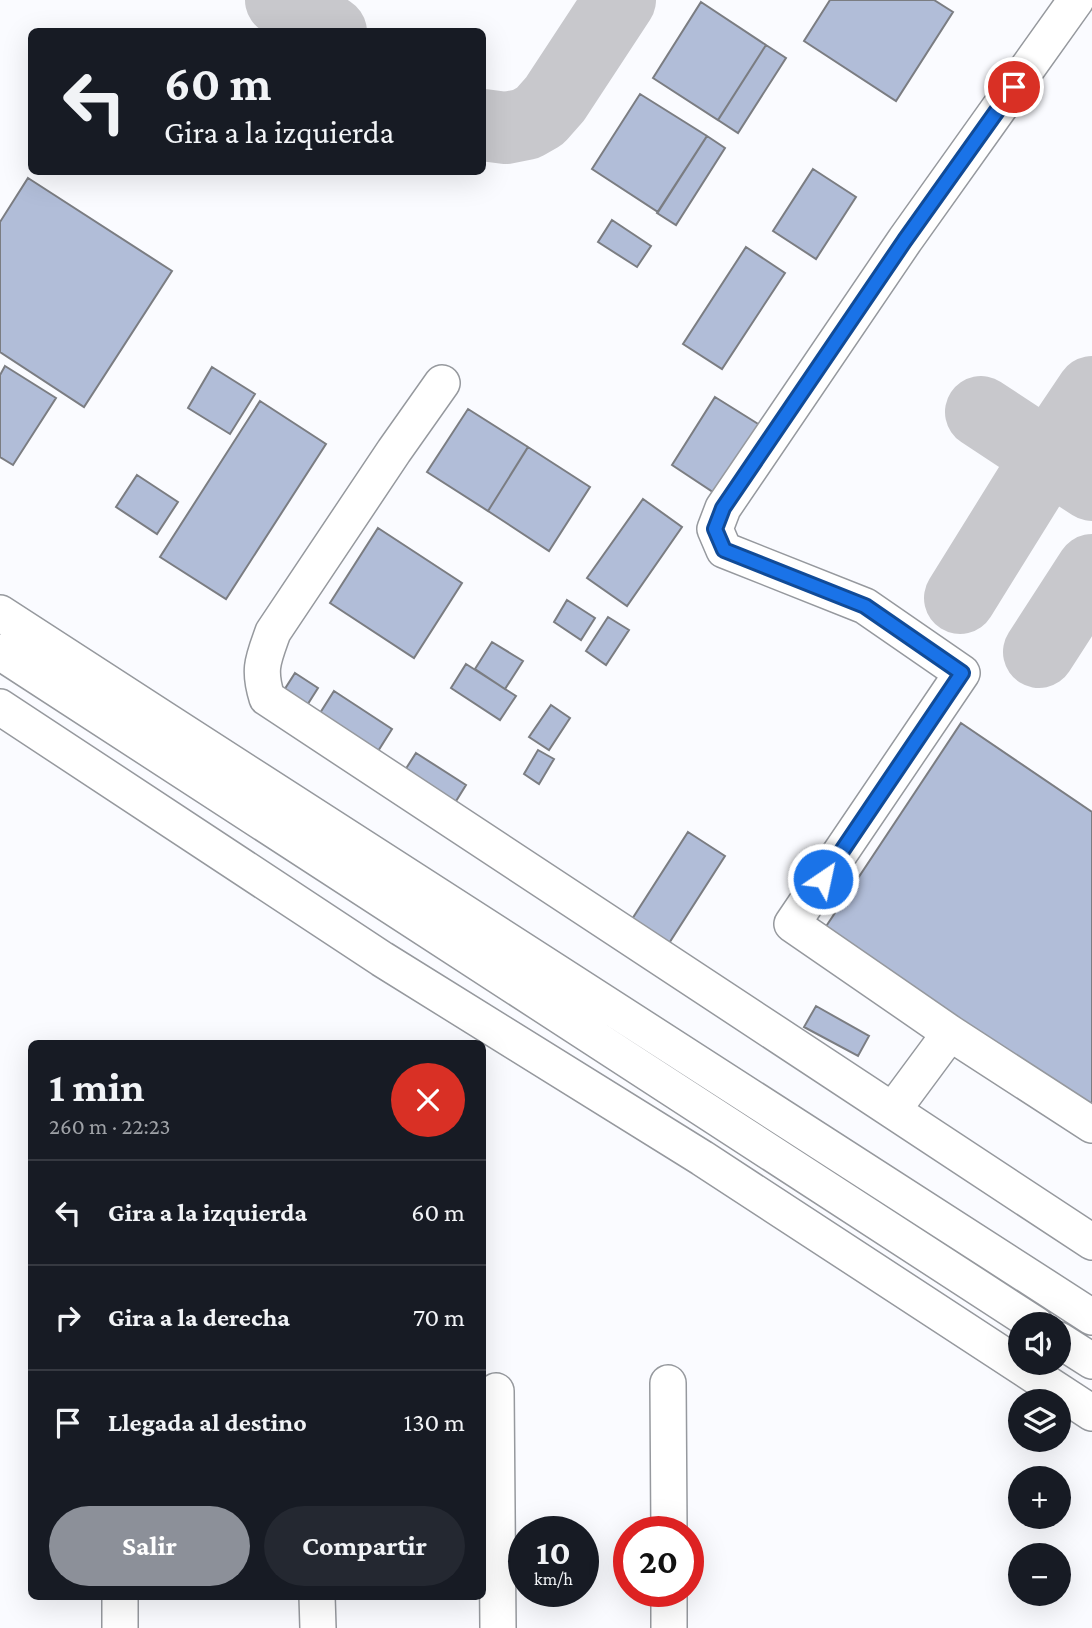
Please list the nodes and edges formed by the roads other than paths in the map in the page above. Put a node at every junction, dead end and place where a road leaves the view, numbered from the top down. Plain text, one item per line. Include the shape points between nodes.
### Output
1 (1076, 0) edge
2 (442, 383) dead end
3 (0, 613) edge
4 (0, 652) edge
5 (0, 707) edge
6 (950, 1033) junction
7 (893, 1110) junction
8 (1092, 1125) edge
9 (1092, 1242) edge
10 (1016, 1312) edge
11 (1092, 1317) edge
12 (1071, 1348) edge
13 (1092, 1361) edge
14 (667, 1383) dead end
15 (496, 1391) dead end
16 (1092, 1413) edge
17 (669, 1516) edge
18 (120, 1600) edge
19 (317, 1600) edge
20 (669, 1607) edge
21 (120, 1628) edge
22 (318, 1628) edge
23 (498, 1628) edge
24 (669, 1628) edge

1 - 6 street via 897,251 723,508 715,529 724,550 865,606 962,673 792,924
2 - 7 street via 273,632 262,661 267,698
3 - 11 street
4 - 10 street
5 - 16 street via 382,959 702,1157
6 - 7 street
6 - 8 street
7 - 9 street
12 - 13 street
14 - 17 street
15 - 23 street
18 - 21 street
19 - 22 street
20 - 24 street

